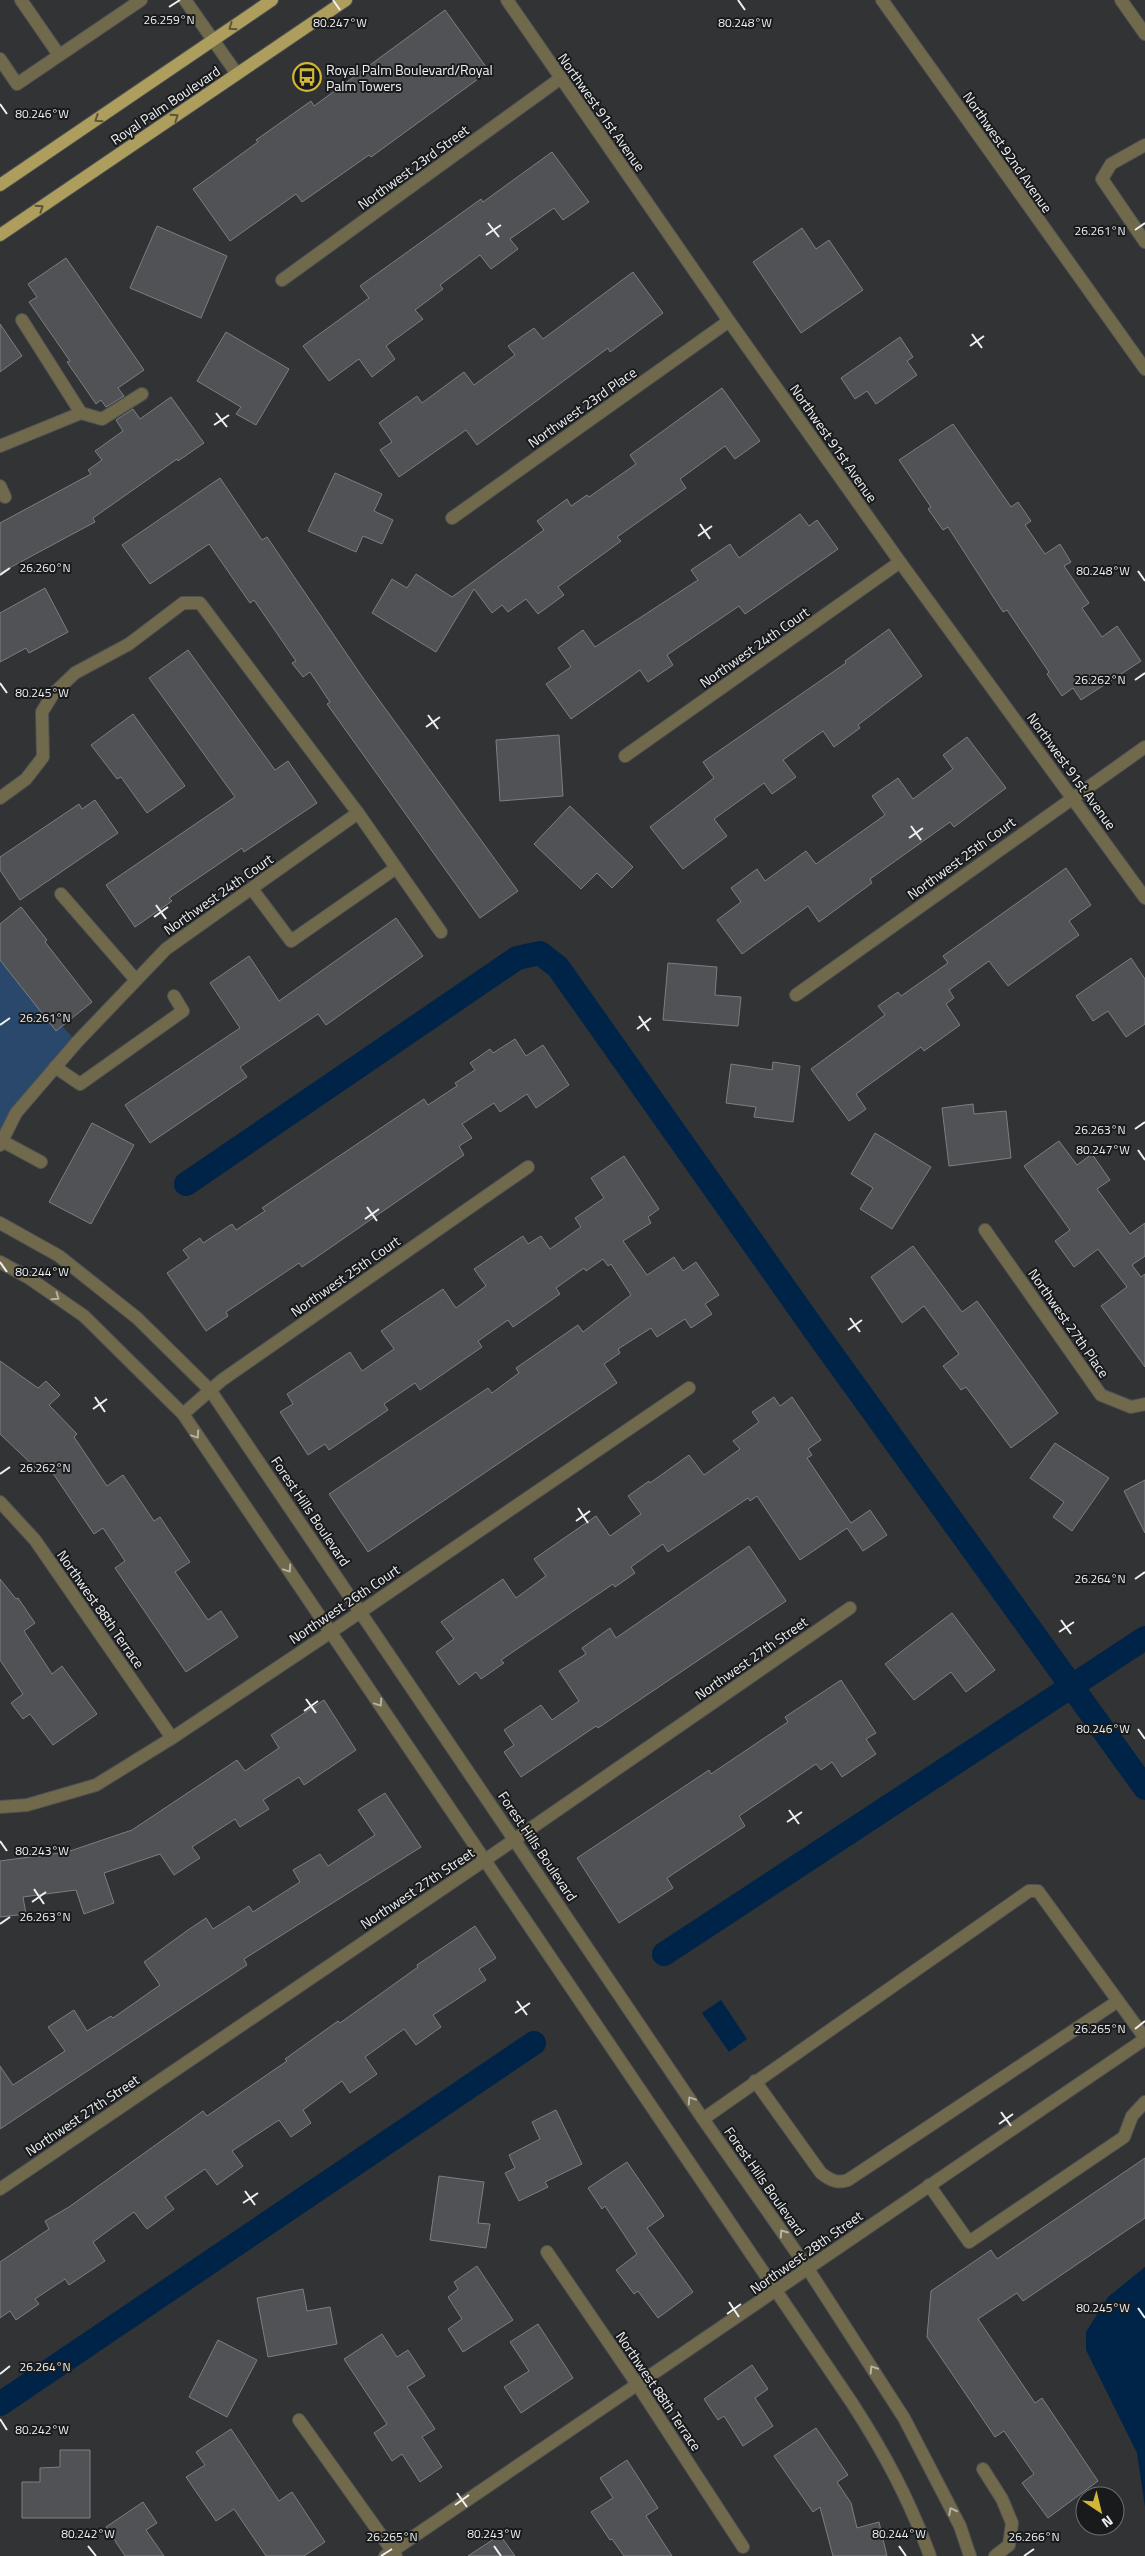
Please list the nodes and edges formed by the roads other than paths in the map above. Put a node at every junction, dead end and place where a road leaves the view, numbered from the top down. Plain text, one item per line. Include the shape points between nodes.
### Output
1 (21, 0) edge
2 (141, 0) edge
3 (184, 0) edge
4 (272, 0) edge
5 (346, 0) edge
6 (507, 0) edge
7 (882, 0) edge
8 (1121, 0) edge
9 (1145, 34) edge
10 (213, 40) junction
11 (59, 55) junction
12 (0, 59) edge
13 (237, 74) junction
14 (561, 78) junction
15 (1145, 145) edge
16 (0, 185) edge
17 (0, 235) edge
18 (1145, 242) edge
19 (282, 280) dead end
20 (22, 320) dead end
21 (729, 321) junction
22 (1145, 370) edge
23 (142, 394) dead end
24 (82, 414) junction
25 (0, 446) edge
26 (452, 518) dead end
27 (900, 562) junction
28 (1145, 747) edge
29 (625, 756) dead end
30 (1073, 796) junction
31 (0, 798) edge
32 (358, 813) junction
33 (396, 868) junction
34 (252, 889) junction
35 (61, 894) dead end
36 (1145, 898) edge
37 (441, 932) dead end
38 (136, 980) junction
39 (796, 994) dead end
40 (174, 996) dead end
41 (55, 1067) junction
42 (1, 1143) edge
43 (41, 1162) dead end
44 (528, 1167) dead end
45 (0, 1223) edge
46 (985, 1230) dead end
47 (0, 1262) edge
48 (689, 1388) dead end
49 (210, 1390) junction
50 (1145, 1404) edge
51 (182, 1414) junction
52 (0, 1502) edge
53 (850, 1608) dead end
54 (362, 1611) junction
55 (331, 1632) junction
56 (172, 1738) junction
57 (0, 1808) edge
58 (515, 1838) junction
59 (485, 1860) junction
60 (1118, 2001) junction
61 (1145, 2038) edge
62 (755, 2082) junction
63 (1145, 2102) edge
64 (703, 2119) junction
65 (929, 2186) junction
66 (0, 2189) edge
67 (547, 2252) dead end
68 (808, 2269) junction
69 (778, 2290) junction
70 (637, 2384) junction
71 (299, 2420) dead end
72 (983, 2469) dead end
73 (743, 2547) dead end
74 (391, 2554) edge
75 (930, 2556) edge
76 (970, 2556) edge
77 (995, 2556) edge

1 - 11 street
2 - 11 street
3 - 10 street
4 -> 10 main road, Royal Palm Boulevard
5 - 13 main road, Royal Palm Boulevard
6 - 14 street, Northwest 91st Avenue
7 - 22 street, Northwest 92nd Avenue
8 - 9 street
10 - 13 street
10 -> 16 main road, Royal Palm Boulevard
11 - 12 street via 17,84
17 -> 13 main road, Royal Palm Boulevard
14 - 19 street, Northwest 23rd Street
14 - 21 street, Northwest 91st Avenue
15 - 18 street via 1111,164 1102,179
20 - 24 street
21 - 26 street, Northwest 23rd Place
21 - 27 street, Northwest 91st Avenue
23 - 24 street via 102,419
24 - 25 street
27 - 29 street, Northwest 24th Court
27 - 30 street, Northwest 91st Avenue
28 - 30 street, Northwest 25th Court
30 - 36 street, Northwest 91st Avenue
30 - 39 street, Northwest 25th Court
31 - 32 street via 26,779 42,757 42,712 53,694 75,673 129,644 183,602 200,603
32 - 33 street
32 - 34 street, Northwest 24th Court
33 - 34 street via 291,941
33 - 37 street
34 - 38 street, Northwest 24th Court via 166,949
35 - 38 street
38 - 41 street, Northwest 24th Court
40 - 41 street via 183,1011 80,1084
41 - 42 street, Northwest 24th Court via 16,1113
42 - 43 street
44 - 49 street, Northwest 25th Court
45 - 49 street, Forest Hills Boulevard via 59,1256 130,1311
46 - 50 street, Northwest 27th Place via 1101,1395 1131,1407
47 -> 51 street via 84,1316
48 - 54 street, Northwest 26th Court
49 - 51 street, Northwest 25th Court
49 - 54 street, Forest Hills Boulevard
51 -> 55 street
52 - 56 street, Northwest 88th Terrace via 35,1540
53 - 58 street, Northwest 27th Street
54 - 55 street, Northwest 26th Court
54 - 58 street, Forest Hills Boulevard
55 - 56 street, Northwest 26th Court
55 -> 59 street
56 - 57 street, Northwest 26th Court via 96,1785 27,1805
58 - 59 street, Northwest 27th Street
64 -> 58 street, Forest Hills Boulevard
59 - 66 street, Northwest 27th Street
59 - 69 street
60 - 61 street
60 - 62 street via 841,2183 821,2172
60 - 62 street via 1038,1891 1029,1891
61 - 65 street, Northwest 28th Street
62 - 64 street
63 - 65 street via 1132,2116 1124,2137 969,2242
68 -> 64 street, Forest Hills Boulevard
65 - 68 street, Northwest 28th Street
67 - 70 street, Northwest 88th Terrace
68 - 69 street, Northwest 28th Street
76 -> 68 street, Forest Hills Boulevard via 960,2526 904,2418
69 - 70 street, Northwest 28th Street
69 - 75 street via 877,2441 912,2506
70 - 73 street, Northwest 88th Terrace
70 - 74 street, Northwest 28th Street
71 - 74 street
72 - 77 street via 1002,2499 1012,2523 1009,2545

